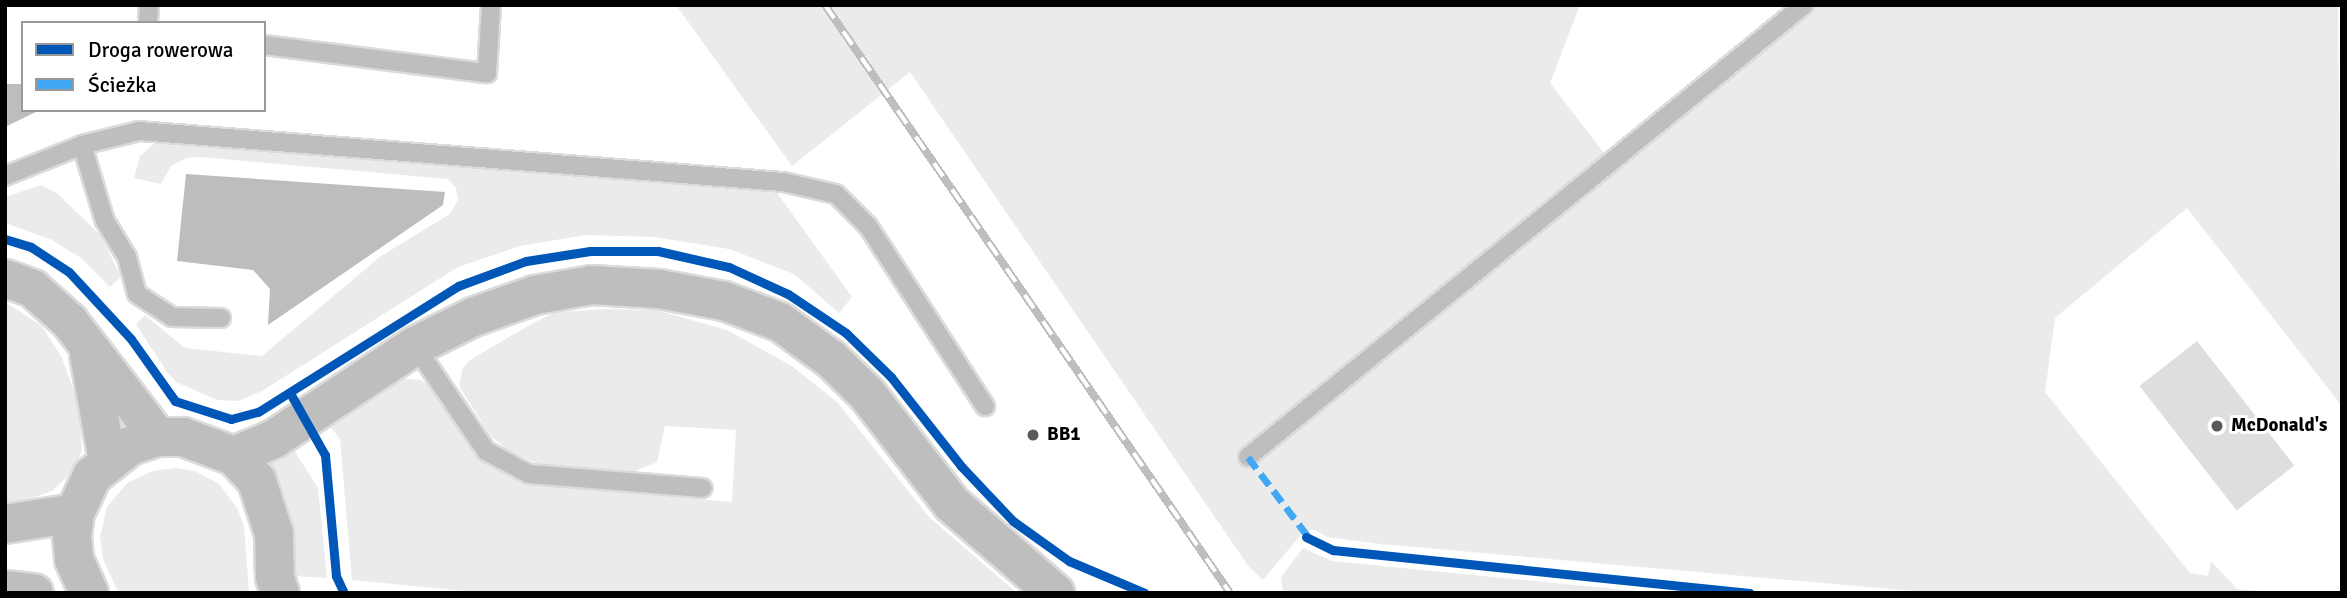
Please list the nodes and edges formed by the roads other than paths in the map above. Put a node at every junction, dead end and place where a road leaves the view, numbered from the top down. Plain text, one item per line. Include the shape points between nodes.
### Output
1 (491, 5) edge
2 (1804, 5) edge
3 (266, 45) edge
4 (82, 145) junction
5 (5, 176) edge
6 (5, 278) edge
7 (221, 318) dead end
8 (415, 346) junction
9 (88, 349) junction
10 (985, 406) dead end
11 (158, 437) junction
12 (234, 456) junction
13 (1248, 457) dead end
14 (107, 461) junction
15 (702, 488) dead end
16 (75, 513) junction
17 (5, 524) edge
18 (89, 593) edge
19 (280, 593) edge
20 (1055, 593) edge

1 - 3 lane via 487,73
2 - 13 lane
4 - 5 lane
4 - 7 lane via 105,222 127,257 137,294 172,317
4 - 10 lane via 139,131 783,182 836,194 868,226
6 - 9 street via 41,296 69,321
8 - 12 main road via 274,439
8 - 15 lane via 486,451 529,474
8 - 20 main road via 473,317 535,295 592,285 659,289 746,309 780,322 831,359 867,394 952,504
9 - 11 street
9 - 14 street
11 - 12 main road via 207,442
11 - 14 main road
12 - 19 main road via 257,481 268,511
14 - 16 main road via 92,476
16 - 17 main road
16 - 18 main road via 74,559

